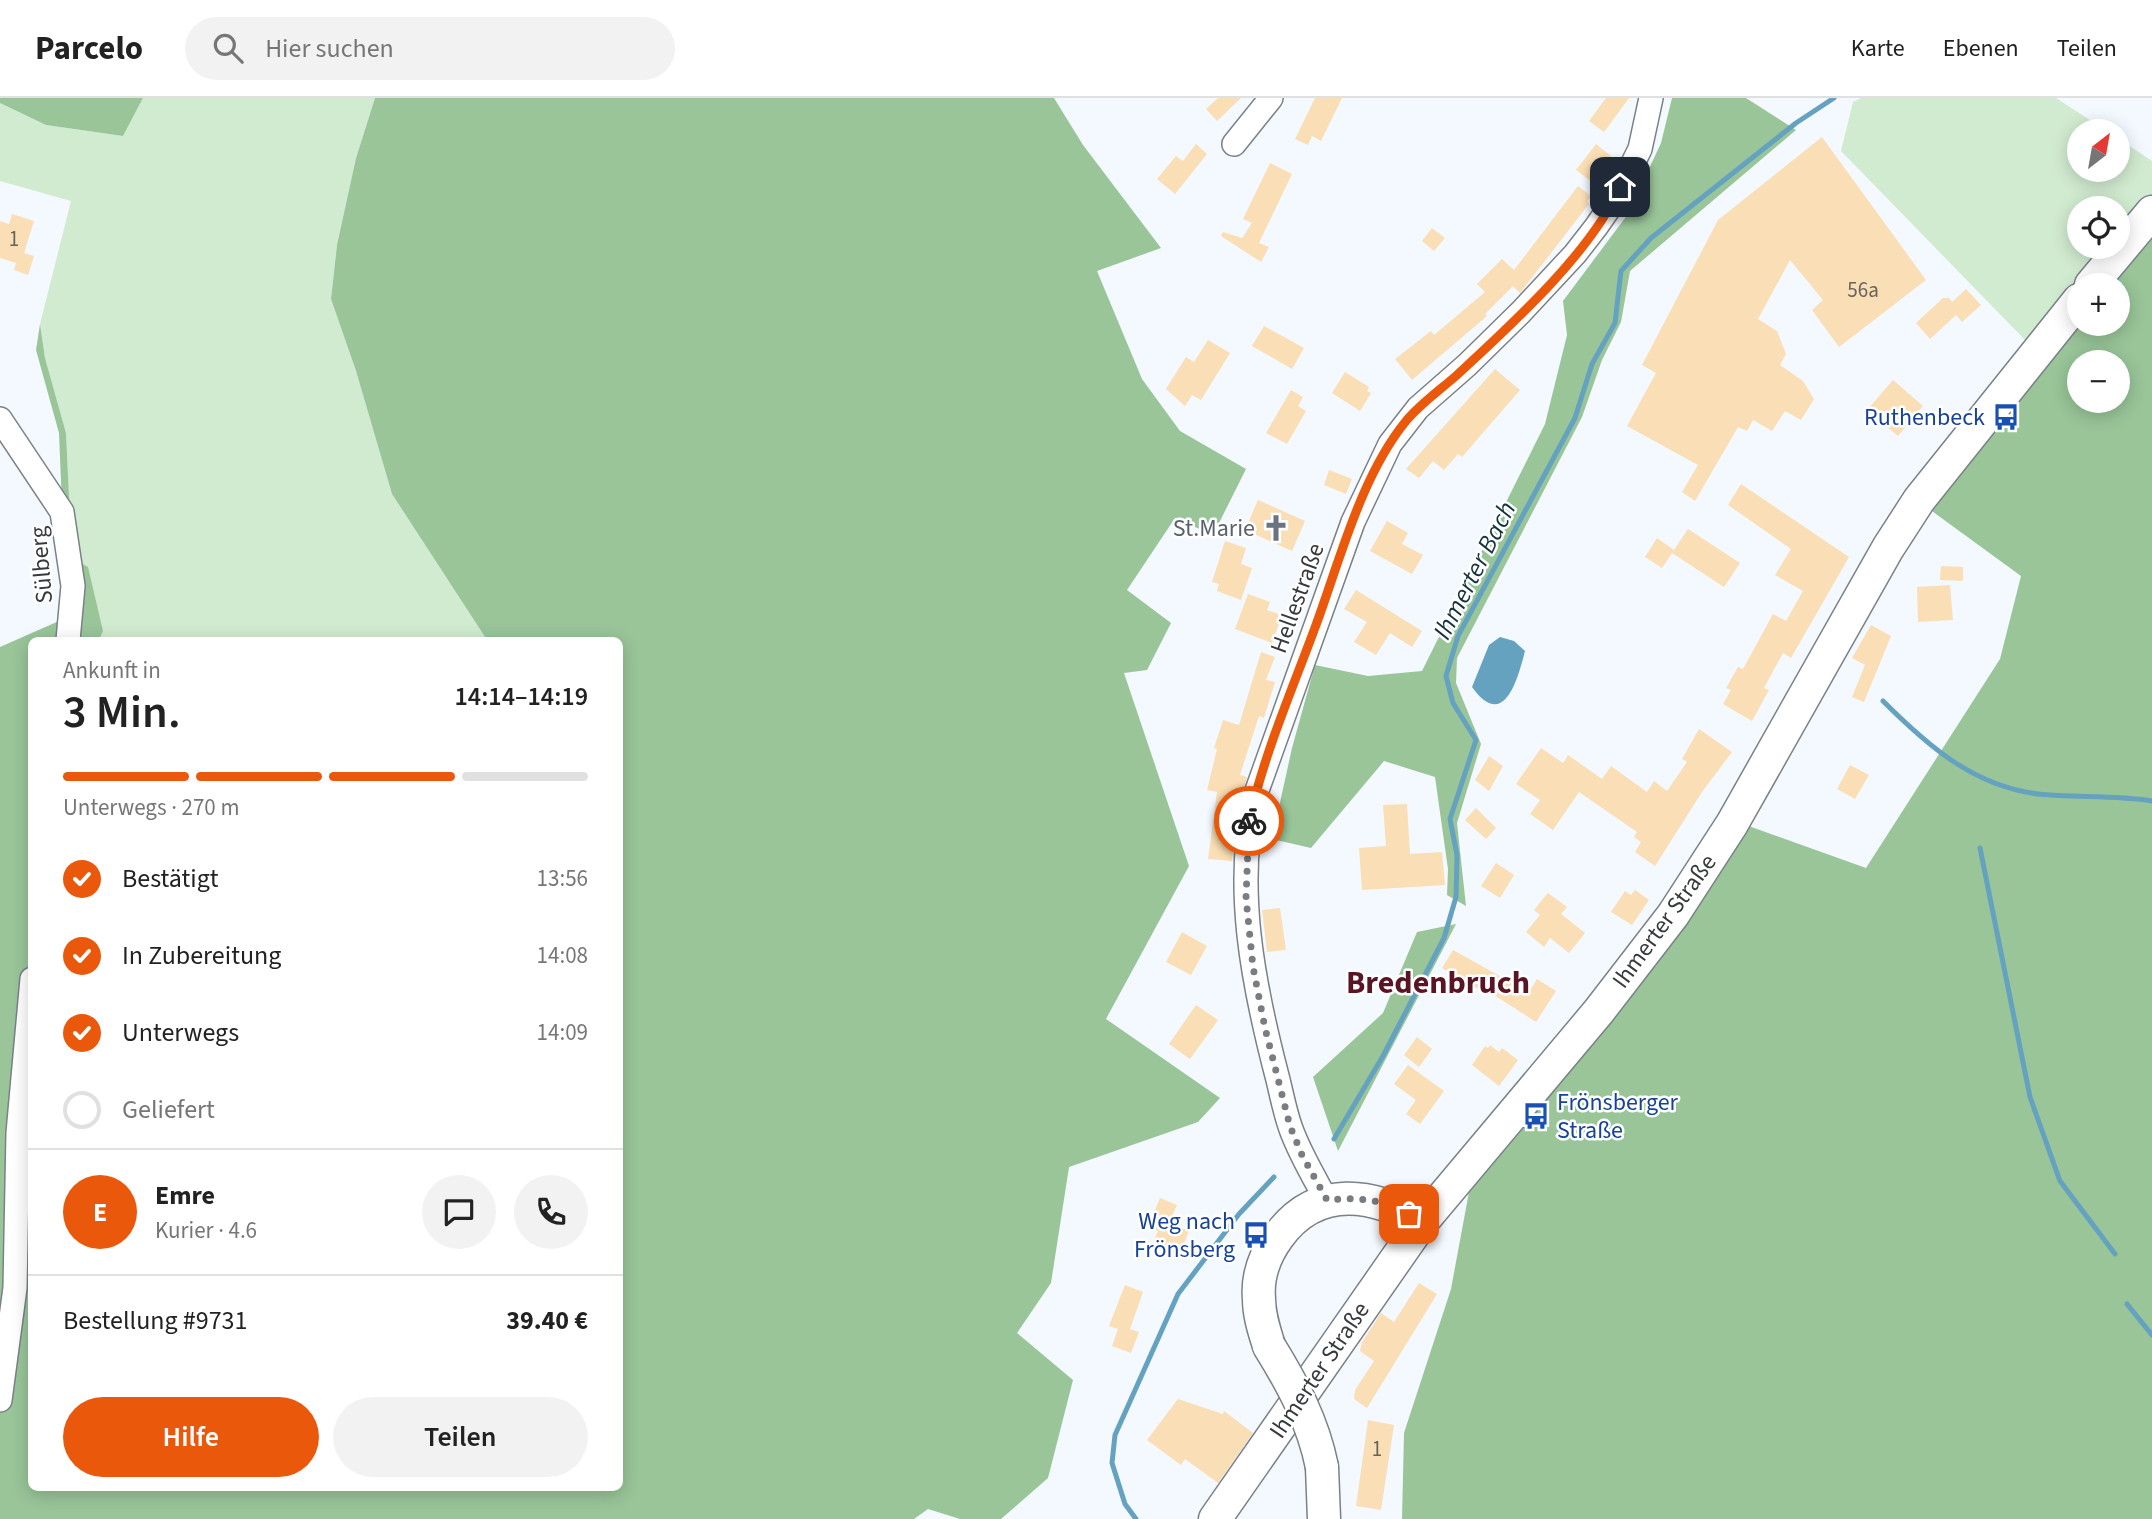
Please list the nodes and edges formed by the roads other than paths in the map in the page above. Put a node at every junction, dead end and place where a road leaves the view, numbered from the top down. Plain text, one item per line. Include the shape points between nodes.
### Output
1 (1271, 98) edge
2 (1651, 98) edge
3 (1234, 144) dead end
4 (2152, 212) edge
5 (2101, 273) edge
6 (2067, 315) edge
7 (0, 419) edge
8 (68, 637) edge
9 (28, 1024) edge
10 (1327, 1200) junction
11 (1422, 1222) junction
12 (0, 1400) edge
13 (1215, 1519) edge
14 (1324, 1519) edge

1 - 3 street
2 - 10 street, Hellestraße via 1640,149 1596,227 1521,312 1418,408 1390,444 1353,522 1255,796 1246,856 1253,967 1290,1126
4 - 5 main road
6 - 11 main road, Ihmerter Straße via 1919,500 1732,824 1673,915
7 - 8 street, Sülberg via 62,512 74,586
9 - 12 street via 18,1133 15,1289
10 - 11 main road via 1349,1198 1396,1206
10 - 14 main road, bridge via 1285,1227 1265,1260 1258,1296 1269,1346 1316,1438
11 - 13 main road, Ihmerter Straße

